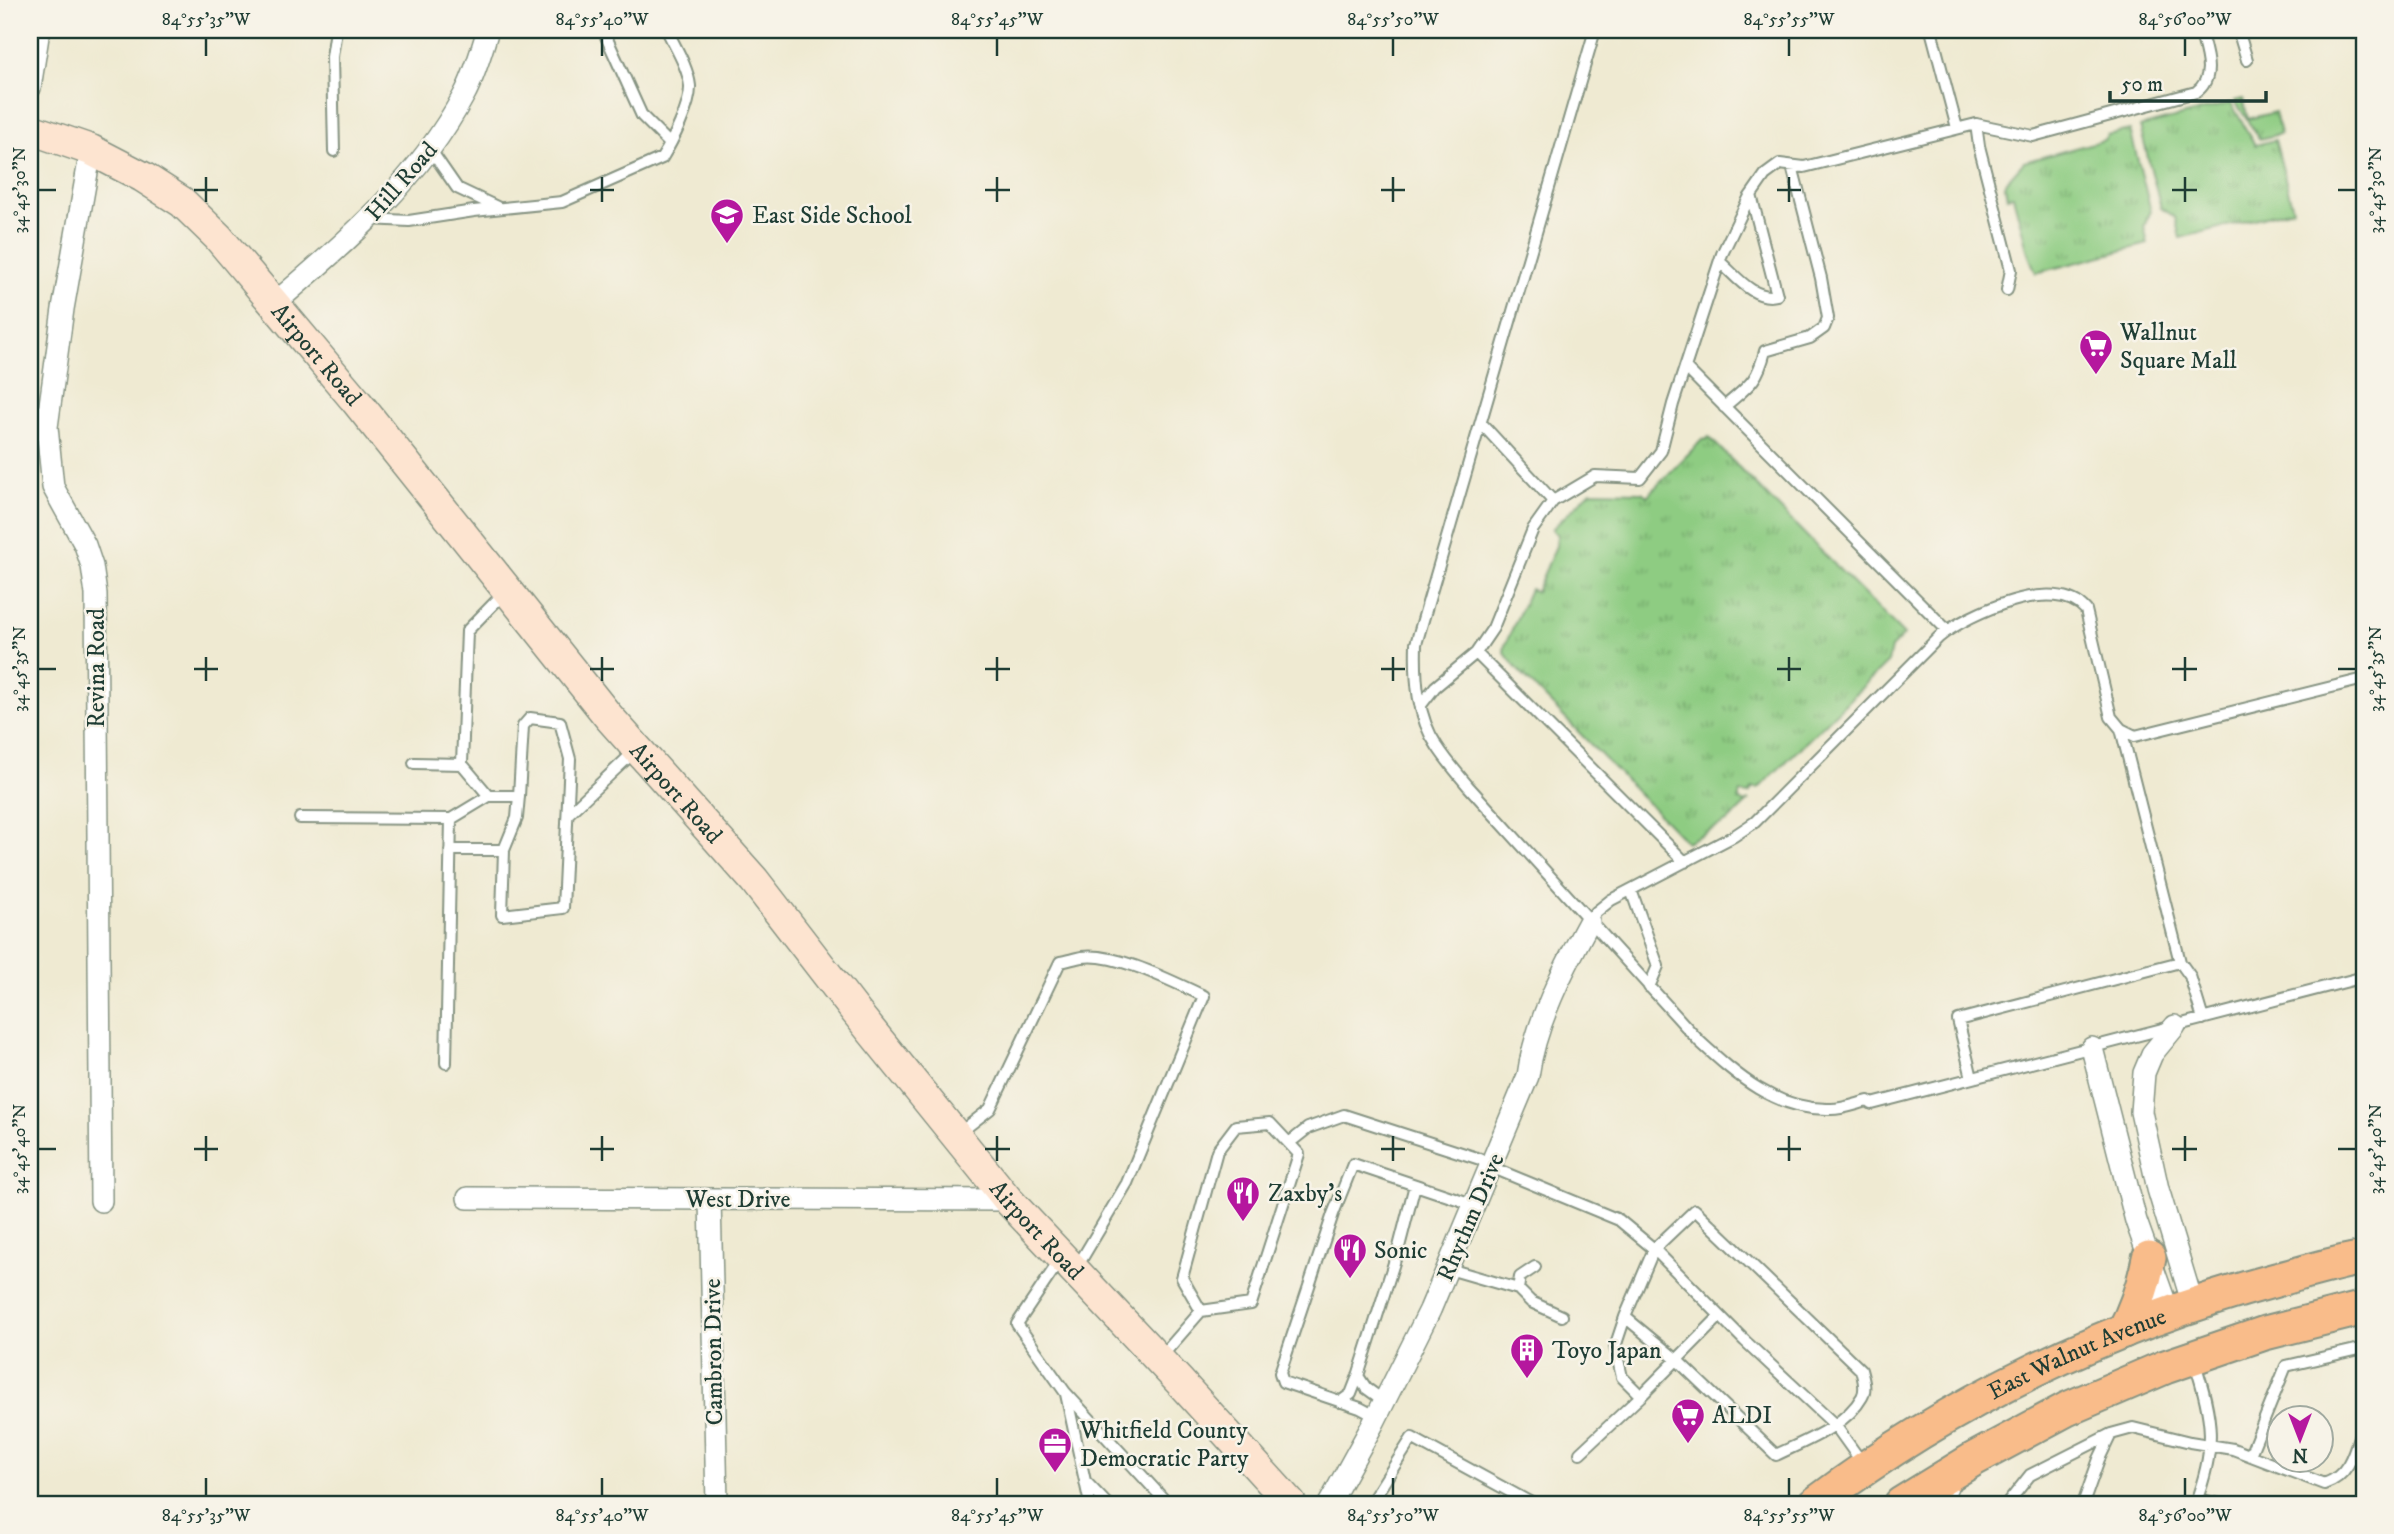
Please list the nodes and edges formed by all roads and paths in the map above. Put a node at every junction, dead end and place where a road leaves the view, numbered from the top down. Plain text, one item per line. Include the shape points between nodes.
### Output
1 (39, 30) edge
2 (336, 30) edge
3 (488, 30) edge
4 (603, 30) edge
5 (667, 30) edge
6 (1595, 30) edge
7 (1931, 30) edge
8 (2200, 30) edge
9 (2238, 30) edge
10 (2247, 60) dead end
11 (30, 88) edge
12 (1976, 124) junction
13 (1957, 128) junction
14 (30, 129) edge
15 (670, 144) junction
16 (430, 149) junction
17 (91, 150) junction
18 (334, 151) dead end
19 (1792, 166) junction
20 (1751, 195) junction
21 (500, 208) junction
22 (368, 219) junction
23 (1720, 262) junction
24 (2007, 290) dead end
25 (274, 304) junction
26 (1685, 367) junction
27 (1724, 407) junction
28 (1481, 423) junction
29 (1553, 500) junction
30 (507, 590) junction
31 (1947, 630) junction
32 (1476, 653) junction
33 (2364, 679) edge
34 (1421, 705) junction
35 (2121, 729) junction
36 (637, 749) junction
37 (414, 763) dead end
38 (462, 764) junction
39 (489, 796) junction
40 (519, 796) junction
41 (568, 814) junction
42 (300, 818) dead end
43 (450, 819) junction
44 (450, 849) junction
45 (503, 849) junction
46 (1685, 862) junction
47 (1632, 890) junction
48 (1589, 922) junction
49 (2180, 962) junction
50 (2364, 977) edge
51 (1649, 987) junction
52 (2203, 1019) junction
53 (2175, 1026) junction
54 (2092, 1048) junction
55 (446, 1063) dead end
56 (1972, 1078) junction
57 (956, 1135) junction
58 (1289, 1143) junction
59 (1491, 1167) junction
60 (1415, 1185) junction
61 (468, 1198) dead end
62 (709, 1199) junction
63 (1008, 1200) junction
64 (101, 1201) dead end
65 (1475, 1205) junction
66 (1654, 1249) junction
67 (2149, 1258) junction
68 (2364, 1258) edge
69 (1068, 1264) junction
70 (1535, 1267) dead end
71 (1449, 1269) junction
72 (1517, 1289) junction
73 (2364, 1308) edge
74 (2181, 1309) junction
75 (1201, 1311) junction
76 (1562, 1316) dead end
77 (1720, 1316) junction
78 (1625, 1317) junction
79 (2124, 1331) junction
80 (2364, 1348) edge
81 (2193, 1358) junction
82 (1159, 1359) junction
83 (1677, 1360) junction
84 (1358, 1376) junction
85 (1065, 1392) junction
86 (1641, 1396) junction
87 (1340, 1402) junction
88 (1381, 1409) junction
89 (2364, 1421) edge
90 (1835, 1425) junction
91 (2111, 1434) junction
92 (2211, 1444) junction
93 (1580, 1453) dead end
94 (2250, 1455) junction
95 (1868, 1466) junction
96 (1952, 1473) junction
97 (1086, 1482) junction
98 (2196, 1502) edge
99 (717, 1504) edge
100 (1090, 1504) edge
101 (1107, 1504) edge
102 (1168, 1504) edge
103 (1291, 1504) edge
104 (1329, 1504) edge
105 (1370, 1504) edge
106 (1533, 1504) edge
107 (1815, 1504) edge
108 (1902, 1504) edge
109 (1944, 1504) edge
110 (2007, 1504) edge
111 (2083, 1504) edge
112 (2220, 1504) edge

1 - 11 street
2 - 18 lane via 332,57
3 - 16 street, Hill Road via 466,92
4 - 15 lane via 642,116
5 - 15 lane via 690,87
6 - 28 lane
7 - 13 lane
8 - 12 lane via 2209,71 2196,92 2033,136
9 - 10 lane
12 - 13 lane
12 - 24 lane via 2011,270
13 - 19 lane via 1804,167
14 - 17 street, Airport Road
15 - 21 lane via 662,158 562,202
16 - 21 lane via 457,188
16 - 22 street, Hill Road
17 - 25 street, Airport Road via 182,202
17 - 64 street, Revina Road via 47,427 53,487 85,545 96,594
19 - 20 lane via 1780,164
19 - 27 lane via 1828,318 1824,328 1810,338 1765,351 1759,373
20 - 23 lane
20 - 23 lane via 1777,295 1767,298 1754,292
21 - 22 lane via 409,220
22 - 25 street, Hill Road
23 - 26 lane
25 - 30 street, Airport Road
26 - 27 lane
26 - 29 lane via 1661,452 1640,478 1595,476
27 - 31 lane
28 - 29 lane
28 - 34 lane via 1416,644
29 - 32 lane via 1533,529 1493,628
30 - 36 street, Airport Road
30 - 38 lane via 467,631
31 - 35 lane via 1986,609 2041,595 2079,602 2086,610 2111,717
31 - 46 lane via 1755,822
32 - 34 lane
32 - 46 lane
33 - 35 lane via 2139,736
34 - 48 lane via 1436,745
35 - 49 lane
36 - 41 lane
36 - 57 street, Airport Road via 754,880
37 - 38 lane
38 - 39 lane
39 - 40 lane
39 - 43 lane
40 - 41 lane via 523,726 530,718 560,722 570,760
40 - 45 lane via 517,818
41 - 45 lane via 563,908 502,915
42 - 43 lane
43 - 44 lane
44 - 45 lane
44 - 55 lane
46 - 47 lane
47 - 48 lane via 1611,900
47 - 51 lane via 1658,966
48 - 51 lane
48 - 59 street, Rhythm Drive via 1564,968
49 - 52 lane via 2190,976
49 - 56 lane via 1958,1020
50 - 52 lane
51 - 56 lane via 1740,1078 1795,1104 1832,1109 1872,1104
52 - 53 lane
53 - 54 lane
53 - 74 street via 2152,1054 2144,1073 2141,1112
54 - 56 lane
54 - 67 street
57 - 63 street, Airport Road
57 - 69 lane via 990,1109 1060,962 1100,957 1147,970 1204,996 1127,1183
58 - 59 lane via 1308,1128 1344,1115 1480,1159
58 - 75 lane via 1299,1154 1251,1304
58 - 75 lane via 1270,1123 1236,1126 1217,1151 1182,1278
59 - 65 street, Rhythm Drive
59 - 66 lane via 1619,1220
60 - 65 lane
60 - 84 lane
60 - 87 lane via 1353,1164 1333,1214 1280,1373 1283,1381
61 - 62 street, West Drive
62 - 63 street, West Drive
62 - 99 street, Cambron Drive
63 - 69 street, Airport Road
65 - 71 street, Rhythm Drive
66 - 77 lane
66 - 78 lane
66 - 90 lane via 1695,1210 1861,1370 1864,1395
67 - 74 street
67 - 79 main road via 2136,1308
68 - 74 main road, East Walnut Avenue
69 - 82 street, Airport Road
69 - 85 lane via 1017,1324
70 - 72 lane via 1520,1277
71 - 72 lane
71 - 88 street, Rhythm Drive
72 - 76 lane via 1531,1303
73 - 81 main road, East Walnut Avenue via 2264,1333
74 - 79 main road, East Walnut Avenue
75 - 82 lane
77 - 83 lane
77 - 90 lane
78 - 83 lane
78 - 86 lane via 1615,1347 1622,1377
79 - 95 main road, East Walnut Avenue via 1999,1389
80 - 94 lane via 2286,1366
81 - 92 lane via 2211,1425
81 - 96 main road, East Walnut Avenue via 2067,1409
82 - 103 street, Airport Road
83 - 86 lane
83 - 90 lane via 1776,1455
84 - 87 lane via 1351,1394
84 - 88 lane
85 - 97 lane
85 - 102 lane
86 - 93 lane
87 - 88 lane
88 - 104 street, Rhythm Drive
89 - 94 lane via 2346,1471 2324,1484
90 - 95 lane
91 - 92 lane via 2133,1428
91 - 110 lane via 2030,1475
91 - 111 lane
92 - 94 lane
92 - 98 lane
95 - 107 main road, East Walnut Avenue
96 - 108 main road, East Walnut Avenue
96 - 109 street
97 - 100 lane
97 - 101 lane
98 - 112 lane
105 - 106 lane via 1412,1438

